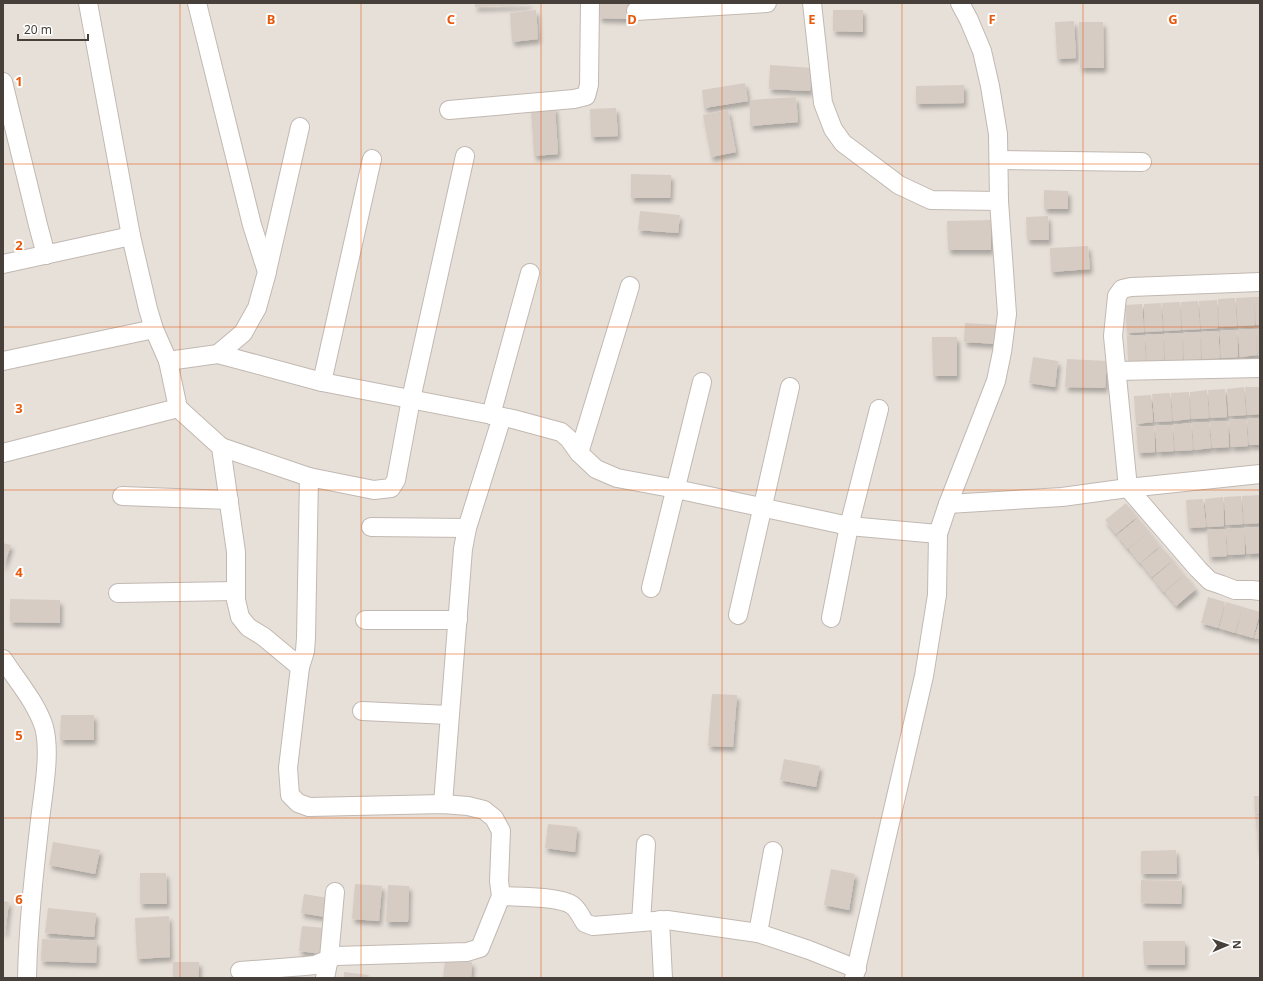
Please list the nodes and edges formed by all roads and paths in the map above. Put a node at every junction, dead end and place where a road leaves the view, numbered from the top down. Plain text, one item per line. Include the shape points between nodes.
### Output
1 (88, 3) edge
2 (197, 3) edge
3 (590, 3) edge
4 (767, 3) edge
5 (812, 3) edge
6 (960, 3) edge
7 (636, 11) dead end
8 (3, 82) edge
9 (449, 110) dead end
10 (300, 127) dead end
11 (465, 156) dead end
12 (372, 159) dead end
13 (999, 160) junction
14 (1142, 162) dead end
15 (999, 201) junction
16 (131, 236) junction
17 (46, 254) junction
18 (3, 264) edge
19 (267, 272) junction
20 (530, 273) dead end
21 (1260, 282) edge
22 (630, 286) dead end
23 (154, 329) junction
24 (218, 354) junction
25 (3, 361) edge
26 (168, 361) junction
27 (1260, 368) edge
28 (1117, 372) junction
29 (322, 382) junction
30 (702, 382) dead end
31 (790, 387) dead end
32 (411, 399) junction
33 (178, 408) junction
34 (879, 409) dead end
35 (496, 416) junction
36 (221, 447) junction
37 (3, 453) edge
38 (579, 453) junction
39 (1260, 474) edge
40 (309, 477) junction
41 (1128, 488) junction
42 (676, 489) junction
43 (122, 496) dead end
44 (229, 500) junction
45 (948, 504) junction
46 (763, 507) junction
47 (849, 526) junction
48 (371, 527) dead end
49 (467, 528) junction
50 (938, 534) junction
51 (651, 588) dead end
52 (1257, 590) edge
53 (236, 591) junction
54 (118, 593) dead end
55 (738, 615) dead end
56 (831, 618) dead end
57 (365, 620) dead end
58 (458, 620) junction
59 (3, 659) edge
60 (300, 667) junction
61 (362, 711) dead end
62 (449, 715) junction
63 (443, 804) junction
64 (646, 844) dead end
65 (773, 851) dead end
66 (335, 892) dead end
67 (501, 896) junction
68 (660, 920) junction
69 (641, 922) junction
70 (758, 933) junction
71 (329, 958) junction
72 (240, 971) dead end
73 (856, 974) edge
74 (27, 978) edge
75 (326, 978) edge
76 (663, 978) edge

1 - 16 street
2 - 19 street via 252,225
3 - 9 street via 589,85 586,96
4 - 7 street
5 - 15 street via 823,103 833,129 843,143 900,185 931,200
6 - 13 street via 982,50 998,134
8 - 17 street
10 - 19 street
11 - 32 street
12 - 29 street
13 - 14 street
13 - 15 street
15 - 45 street via 1007,314 1002,352 996,381
16 - 17 street
16 - 23 street
17 - 18 street
19 - 24 street via 257,308 243,333
20 - 35 street
21 - 28 street via 1122,289 1117,296 1113,336
22 - 38 street
23 - 25 street
23 - 26 street
24 - 26 street
24 - 29 street
26 - 33 street
27 - 28 street
28 - 41 street
29 - 32 street
30 - 42 street
31 - 46 street
32 - 35 street
32 - 40 street via 396,480 390,488 374,490
33 - 36 street
33 - 37 street
34 - 47 street
35 - 38 street via 561,432
35 - 49 street
36 - 40 street
36 - 44 street
38 - 42 street via 596,469 617,478
39 - 41 street
40 - 60 street via 306,638
41 - 45 street via 1062,497
41 - 52 street via 1210,581 1235,590
42 - 46 street
42 - 51 street
43 - 44 street
44 - 53 street via 236,552
45 - 50 street
46 - 47 street
46 - 55 street
47 - 50 street
47 - 56 street
48 - 49 street
49 - 58 street
50 - 73 street via 937,595 924,676
53 - 54 street
53 - 60 street via 238,612 243,622
57 - 58 street
58 - 62 street
59 - 74 street via 38,713 44,728 46,745
60 - 63 street via 288,768 290,795 293,799 309,807
61 - 62 street
62 - 63 street
63 - 67 street via 484,810 494,818 501,831
64 - 69 street
65 - 70 street
66 - 71 street
67 - 69 street via 542,898 571,904 584,923 593,926
67 - 71 street via 480,948 467,952
68 - 69 street
68 - 70 street
68 - 76 street
70 - 73 street via 809,950
71 - 72 street via 305,966
71 - 75 street

